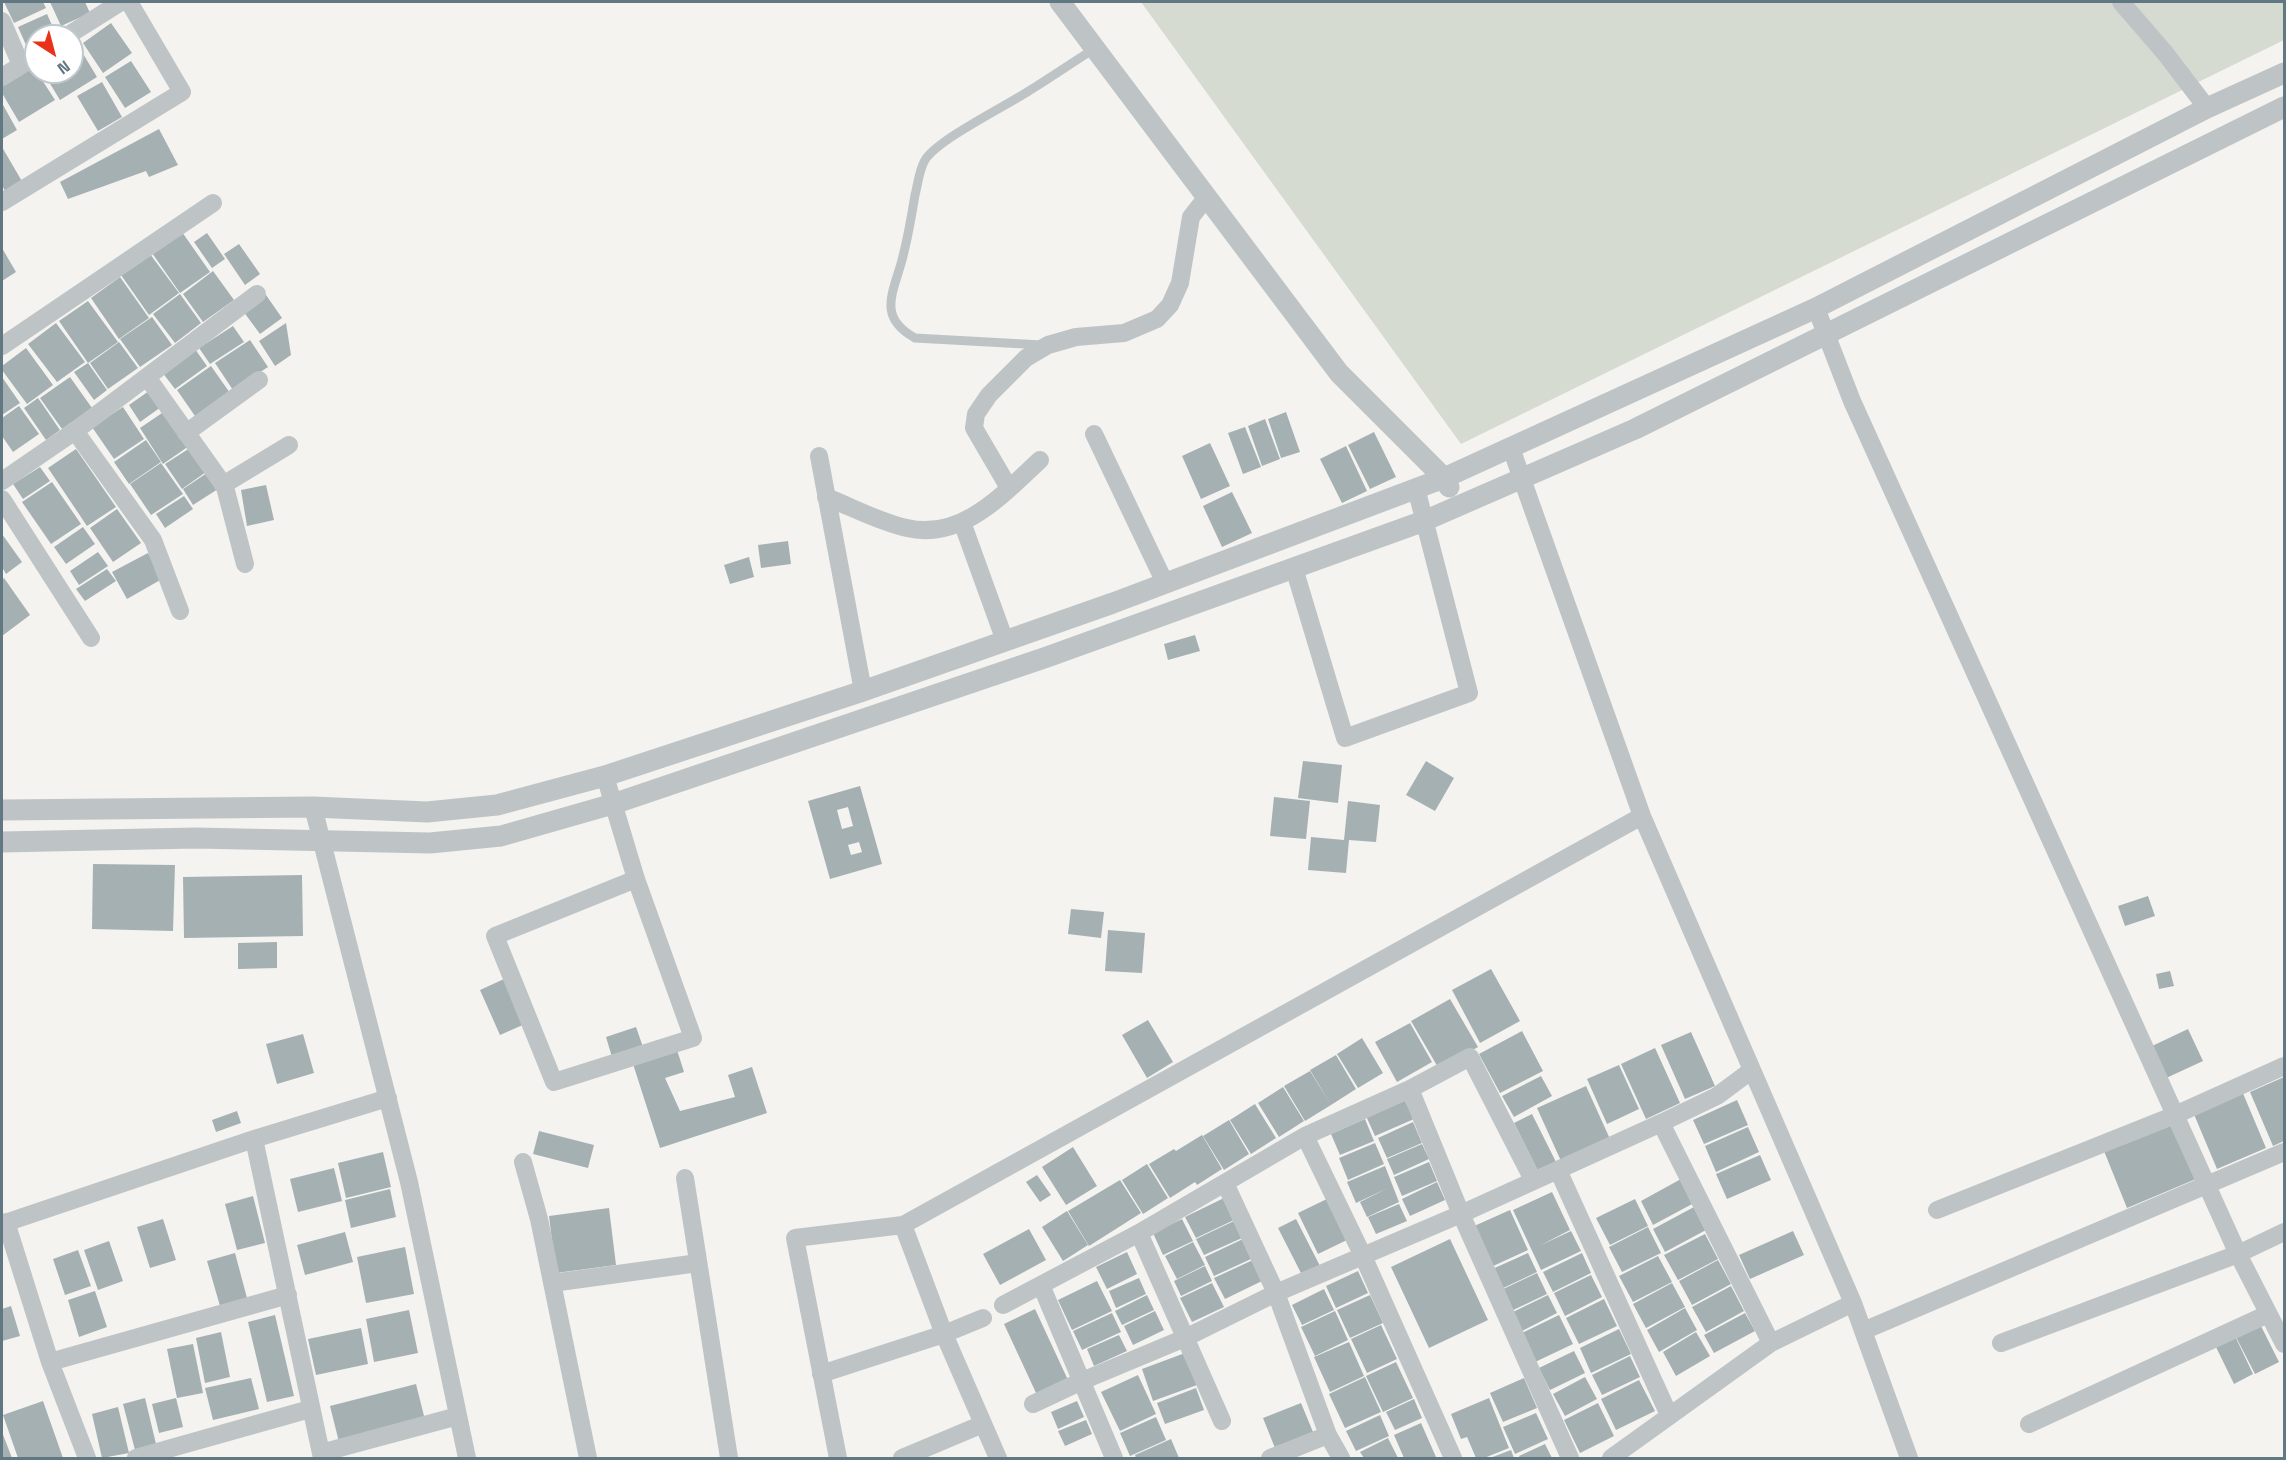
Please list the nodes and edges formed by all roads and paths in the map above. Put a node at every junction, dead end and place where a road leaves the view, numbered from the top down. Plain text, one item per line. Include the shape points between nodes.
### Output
1 (121, 2) edge
2 (129, 2) edge
3 (1060, 2) edge
4 (2121, 2) edge
5 (2, 21) edge
6 (84, 25) edge
7 (1094, 49) junction
8 (24, 53) edge
9 (24, 63) edge
10 (2284, 73) edge
11 (2, 77) edge
12 (2284, 107) edge
13 (2207, 108) junction
14 (1206, 198) junction
15 (2, 202) edge
16 (213, 203) dead end
17 (257, 294) dead end
18 (1816, 308) junction
19 (1827, 334) junction
20 (1048, 345) junction
21 (2, 346) edge
22 (147, 377) junction
23 (259, 380) dead end
24 (75, 431) junction
25 (186, 433) junction
26 (1094, 434) dead end
27 (289, 445) dead end
28 (1511, 448) junction
29 (819, 456) dead end
30 (1040, 460) dead end
31 (1444, 478) junction
32 (1522, 479) junction
33 (2, 481) edge
34 (223, 485) junction
35 (1009, 488) junction
36 (1416, 488) junction
37 (826, 497) junction
38 (2, 499) edge
39 (1460, 505) junction
40 (1424, 521) junction
41 (962, 522) junction
42 (245, 564) dead end
43 (1294, 568) junction
44 (1165, 583) junction
45 (180, 611) dead end
46 (91, 638) dead end
47 (1005, 641) junction
48 (862, 691) junction
49 (762, 724) junction
50 (773, 750) junction
51 (605, 776) junction
52 (613, 804) junction
53 (313, 807) junction
54 (2, 810) edge
55 (1642, 816) junction
56 (322, 841) junction
57 (2, 842) edge
58 (636, 879) junction
59 (2284, 1066) edge
60 (1752, 1070) junction
61 (1410, 1089) junction
62 (388, 1098) junction
63 (2175, 1115) junction
64 (1661, 1123) junction
65 (1305, 1136) junction
66 (254, 1139) junction
67 (2284, 1152) edge
68 (523, 1162) dead end
69 (1558, 1170) junction
70 (685, 1178) dead end
71 (1533, 1180) junction
72 (1225, 1183) junction
73 (2208, 1185) junction
74 (1937, 1210) dead end
75 (1461, 1214) junction
76 (4, 1223) edge
77 (903, 1225) junction
78 (2284, 1232) edge
79 (1139, 1233) junction
80 (2238, 1254) junction
81 (1363, 1256) junction
82 (698, 1263) junction
83 (552, 1283) junction
84 (1041, 1285) junction
85 (1276, 1293) junction
86 (288, 1295) junction
87 (1853, 1303) junction
88 (1003, 1305) dead end
89 (2268, 1314) junction
90 (983, 1318) dead end
91 (1863, 1331) junction
92 (944, 1334) junction
93 (1185, 1338) junction
94 (1770, 1343) junction
95 (2001, 1343) dead end
96 (2284, 1344) edge
97 (50, 1362) junction
98 (821, 1374) junction
99 (1082, 1381) junction
100 (1033, 1404) dead end
101 (310, 1409) junction
102 (1669, 1415) junction
103 (458, 1416) junction
104 (1222, 1421) dead end
105 (983, 1424) junction
106 (2029, 1424) dead end
107 (1328, 1435) junction
108 (1632, 1452) edge
109 (321, 1456) edge
110 (87, 1458) edge
111 (136, 1458) edge
112 (467, 1458) edge
113 (588, 1458) edge
114 (729, 1458) edge
115 (838, 1458) edge
116 (902, 1458) edge
117 (998, 1458) edge
118 (1114, 1458) edge
119 (1270, 1458) edge
120 (1341, 1458) edge
121 (1453, 1458) edge
122 (1570, 1458) edge
123 (1611, 1458) edge
124 (1909, 1458) edge

1 - 6 street
2 - 15 street via 182,92
3 - 7 street
4 - 13 street
5 - 8 street
7 - 14 street
7 - 20 lane via 945,142 925,160 891,293 894,321 915,338
9 - 11 street
10 - 13 street
12 - 19 street
13 - 18 street
14 - 20 street via 1191,217 1180,283 1170,305 1157,320 1124,333
14 - 31 street via 1339,373
16 - 21 street
17 - 22 street
18 - 19 street
18 - 28 street
19 - 32 street via 1635,429
19 - 63 street via 1852,401
20 - 35 street via 1026,358 989,394 976,414 974,428
22 - 24 street
22 - 25 street
23 - 25 street
24 - 33 street
24 - 45 street via 153,540
25 - 34 street
26 - 44 street
27 - 34 street
28 - 31 street
28 - 32 street
29 - 37 street
30 - 35 street
31 - 36 street
31 - 39 street
32 - 39 street
32 - 55 street
34 - 42 street
35 - 41 street
36 - 40 street
36 - 44 street
37 - 41 street via 909,529 932,530
37 - 48 street
38 - 46 street
39 - 40 street
40 - 43 street
40 - 43 street via 1469,693 1345,738
41 - 47 street
43 - 50 street
44 - 47 street
47 - 48 street
48 - 49 street
49 - 50 street
49 - 51 street
50 - 52 street
51 - 52 street
51 - 53 street via 497,805 427,812
52 - 56 street via 501,836 430,843
52 - 58 street
53 - 54 street
53 - 56 street
55 - 60 street
55 - 77 street
56 - 57 street via 196,838
56 - 62 street
58 - 58 street via 693,1038 554,1082 495,936
59 - 63 street
60 - 64 street via 1717,1096
60 - 87 street
61 - 65 street
61 - 71 street via 1470,1057
61 - 75 street
62 - 66 street
62 - 103 street
63 - 73 street
63 - 74 street
64 - 69 street
64 - 94 street
65 - 72 street
65 - 81 street
66 - 76 street
66 - 86 street
67 - 73 street
68 - 83 street
69 - 71 street
69 - 102 street
70 - 82 street
71 - 75 street
72 - 79 street
72 - 85 street
73 - 80 street
73 - 91 street
75 - 81 street
75 - 122 street
76 - 97 street
77 - 92 street
77 - 98 street via 795,1238
78 - 80 street
79 - 84 street
79 - 93 street
80 - 89 street
80 - 95 street
81 - 85 street
81 - 121 street
82 - 83 street
82 - 114 street
83 - 113 street
84 - 88 street
84 - 99 street
85 - 93 street
85 - 107 street
86 - 97 street
86 - 101 street
87 - 91 street
87 - 94 street
89 - 96 street
89 - 106 street
90 - 92 street
91 - 124 street
92 - 98 street
92 - 105 street
93 - 99 street
93 - 104 street
94 - 102 street
97 - 110 street
98 - 115 street
99 - 100 street
99 - 118 street
101 - 109 street
101 - 111 street
102 - 108 street
103 - 109 street
103 - 112 street
105 - 116 street
105 - 117 street
107 - 119 street
107 - 120 street
108 - 123 street

